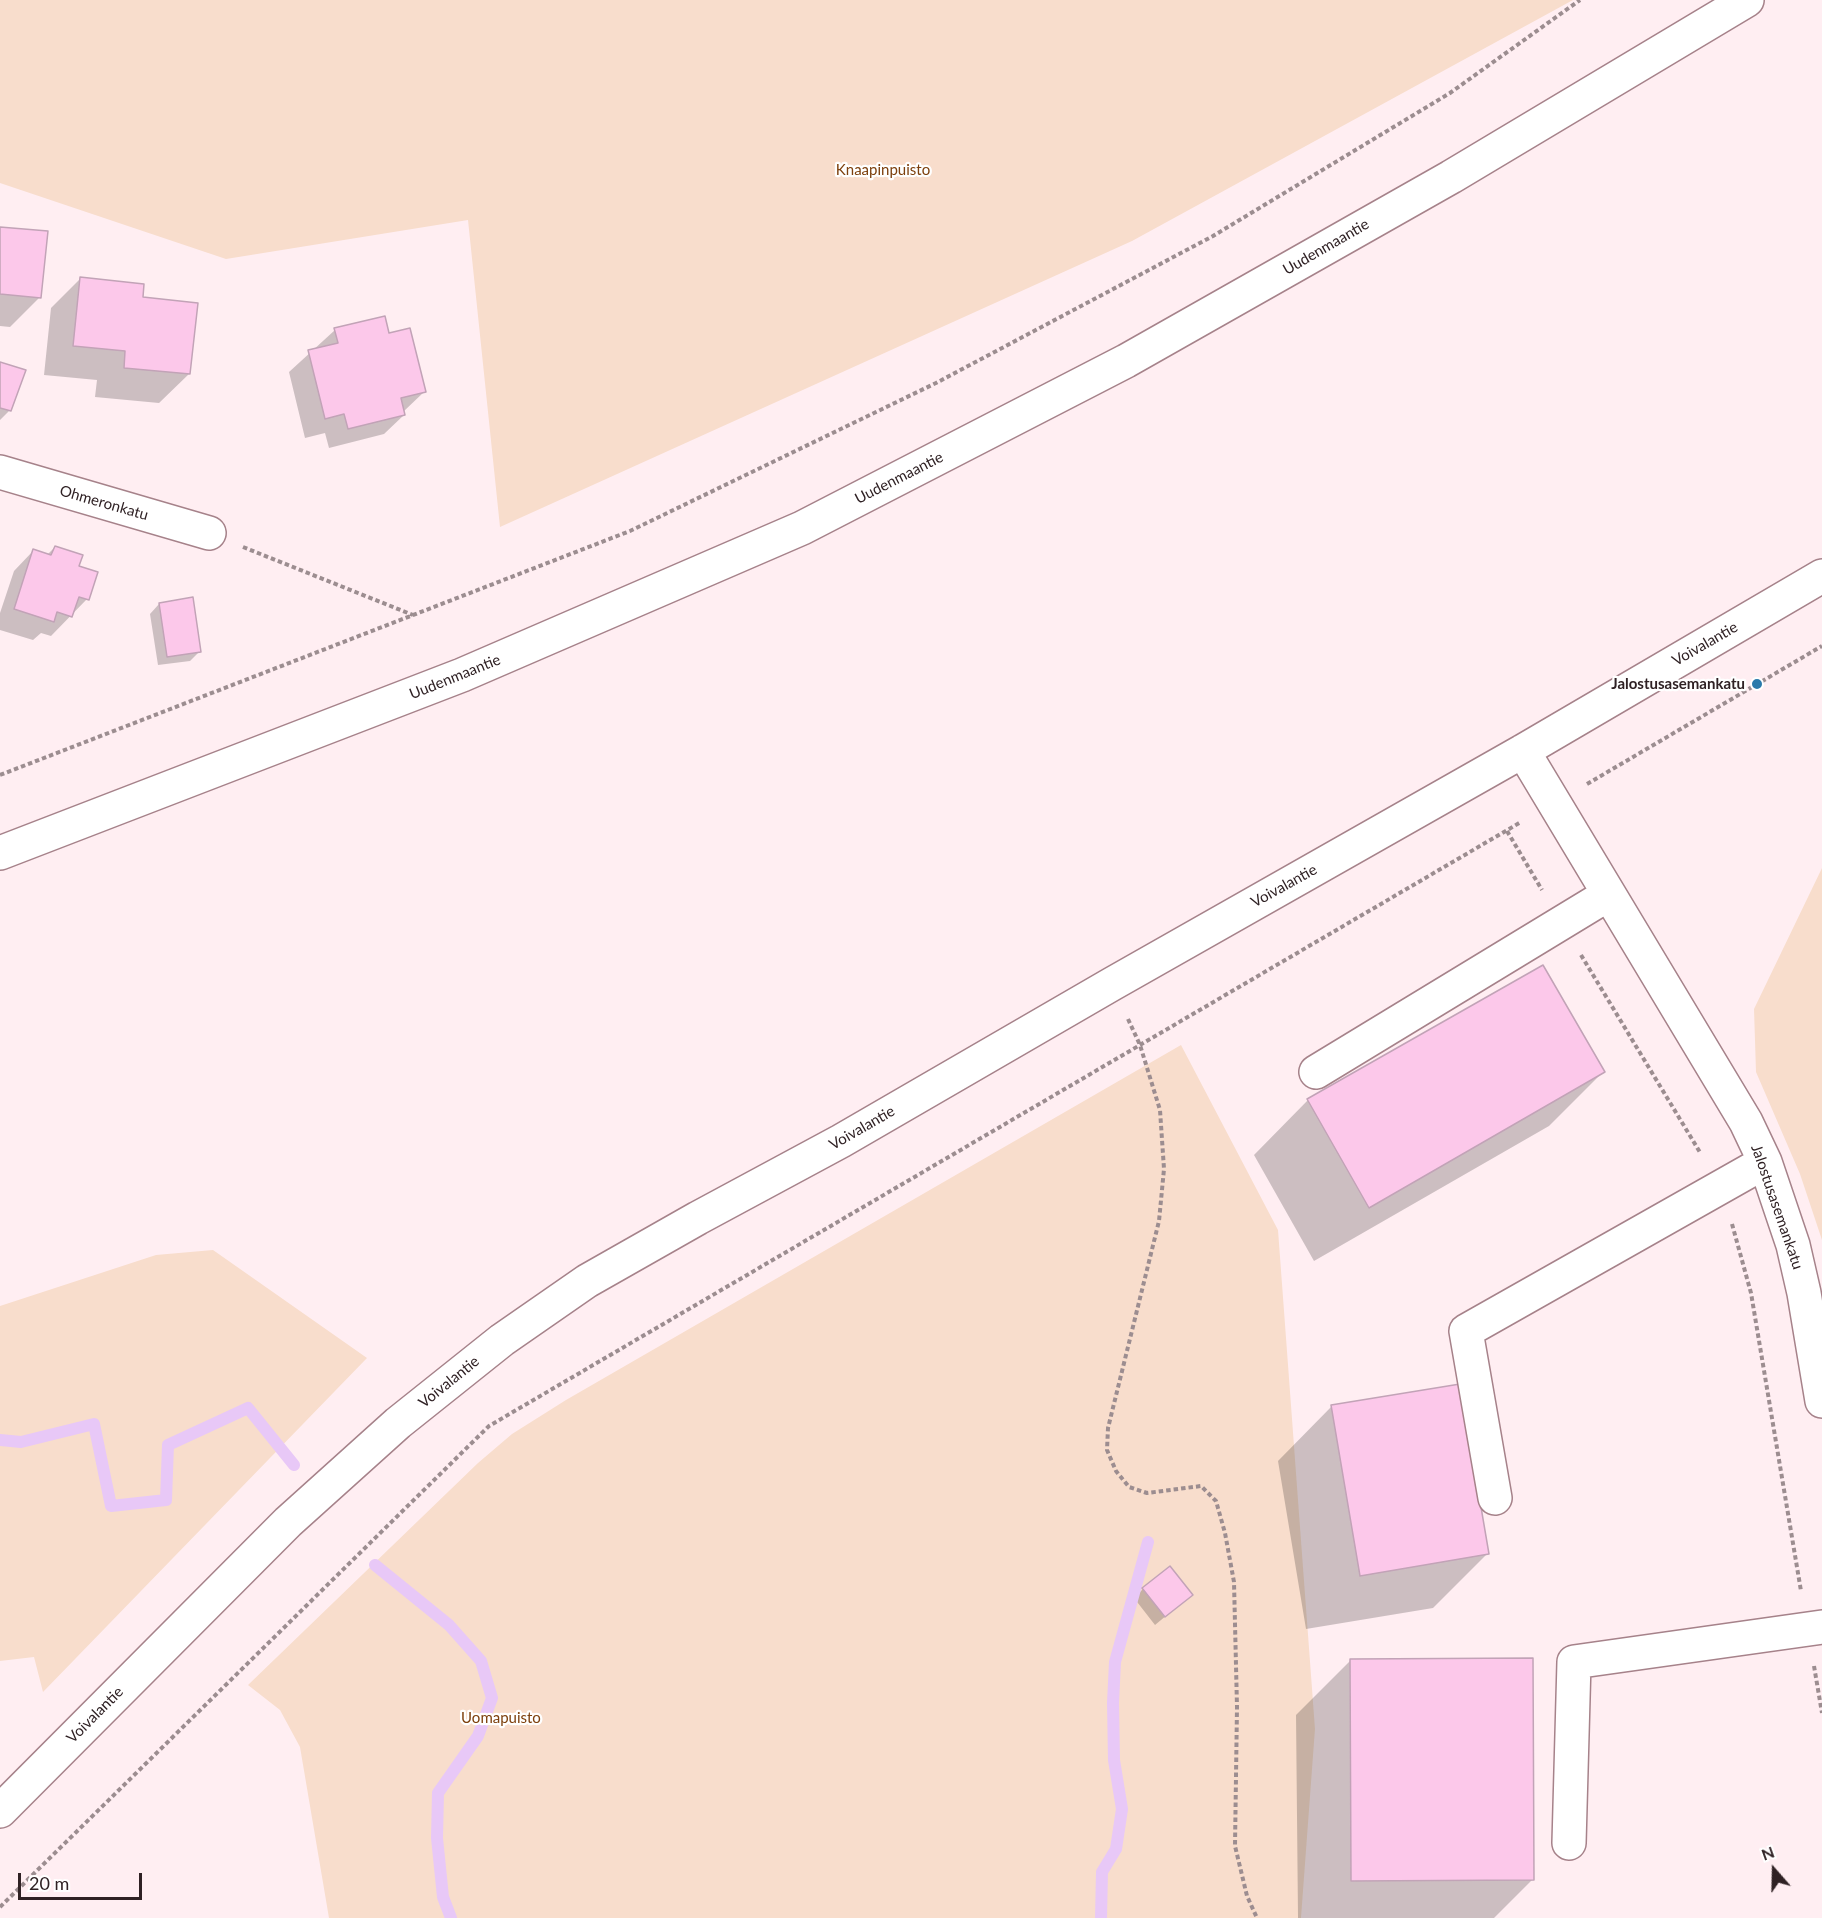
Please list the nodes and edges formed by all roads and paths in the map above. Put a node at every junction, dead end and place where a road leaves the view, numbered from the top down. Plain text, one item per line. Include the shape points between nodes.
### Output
1 (1580, 0) edge
2 (1747, 0) edge
3 (0, 472) edge
4 (209, 533) joint
5 (1822, 576) edge
6 (413, 615) junction
7 (1822, 646) edge
8 (1524, 751) junction
9 (0, 775) edge
10 (1554, 803) junction
11 (1507, 831) junction
12 (0, 853) edge
13 (1609, 894) junction
14 (1562, 923) junction
15 (1112, 984) junction
16 (1140, 1045) junction
17 (1316, 1072) dead end
18 (1765, 1162) junction
19 (1718, 1189) junction
20 (1822, 1401) edge
21 (1495, 1498) dead end
22 (1815, 1628) edge
23 (1822, 1713) edge
24 (0, 1811) edge
25 (1569, 1843) dead end
26 (0, 1907) edge
27 (1257, 1918) edge

1 - 6 path via 1450,93 1213,236 936,383 630,531
2 - 12 street, Uudenmaantie via 1451,177 1136,355 802,528 462,675
3 - 4 street, Ohmeronkatu
4 - 6 path
5 - 8 street, Voivalantie
6 - 9 path
7 - 10 path
8 - 10 street, Jalostusasemankatu
8 - 15 street, Voivalantie
10 - 11 path
10 - 13 street, Jalostusasemankatu
11 - 14 path
11 - 16 path
13 - 14 street
13 - 18 street, Jalostusasemankatu via 1746,1122
14 - 17 street
14 - 19 path
15 - 16 path
15 - 24 street, Voivalantie via 587,1281 502,1340 398,1423 288,1522
16 - 26 path via 489,1426
16 - 27 path via 1160,1110 1164,1169 1159,1221 1108,1428 1107,1450 1129,1487 1148,1493 1201,1486 1216,1501 1234,1582 1235,1846 1247,1896
18 - 19 street
18 - 20 street, Jalostusasemankatu via 1795,1254
19 - 21 street via 1466,1331
19 - 22 path via 1751,1293
22 - 23 path
22 - 25 street via 1574,1662

